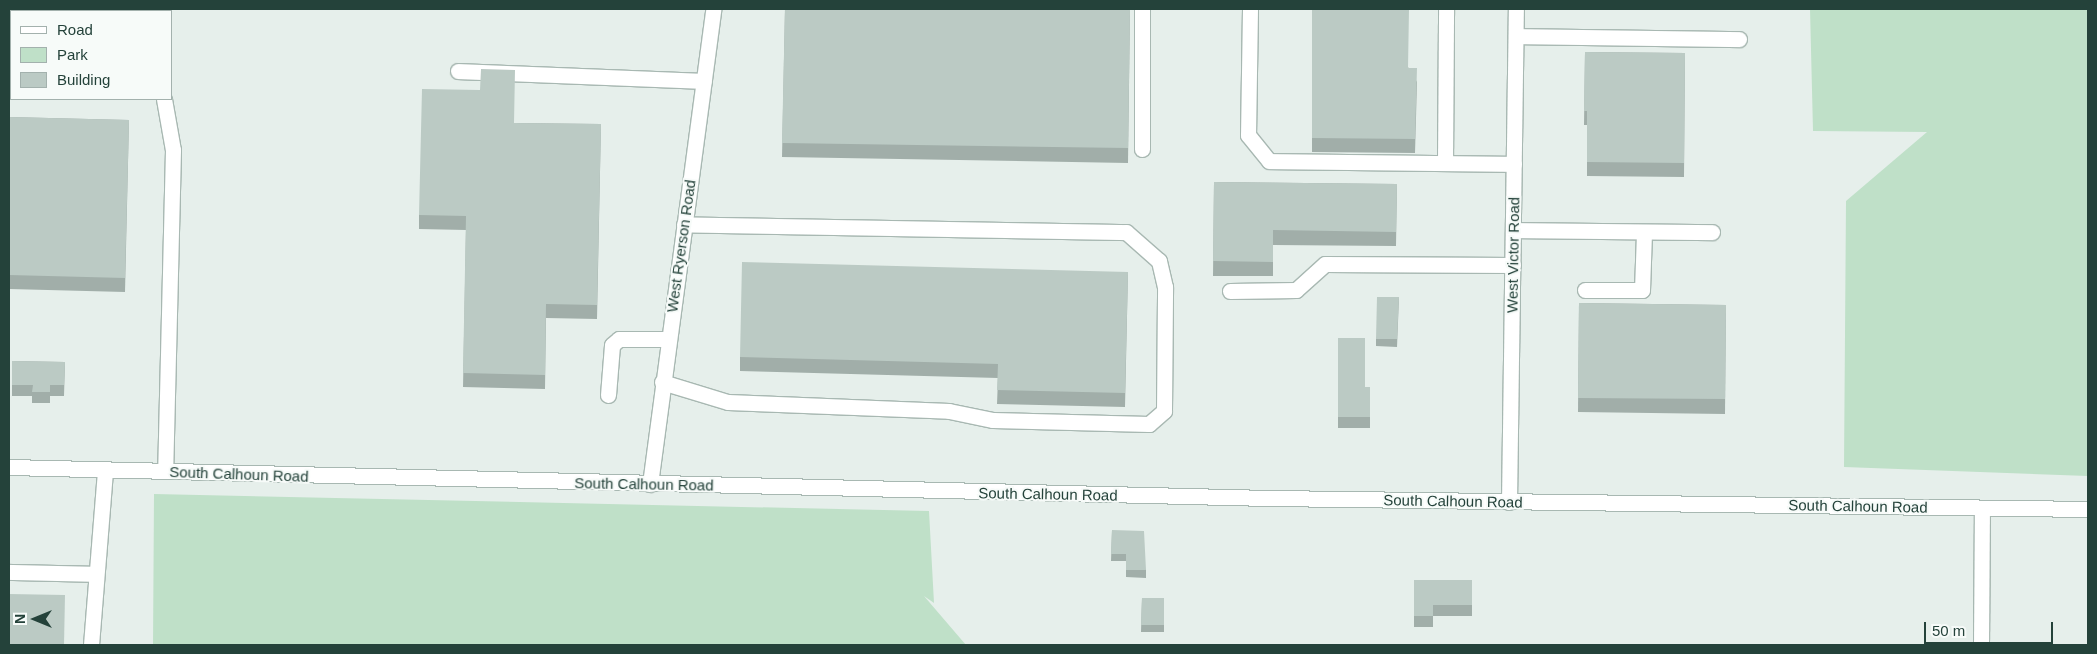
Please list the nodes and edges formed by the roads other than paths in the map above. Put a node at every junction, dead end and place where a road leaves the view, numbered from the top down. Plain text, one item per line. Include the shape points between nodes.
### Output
1 (713, 9) edge
2 (1142, 9) edge
3 (1250, 9) edge
4 (1446, 9) edge
5 (1516, 9) edge
6 (1516, 36) junction
7 (1739, 39) dead end
8 (458, 71) dead end
9 (704, 81) junction
10 (164, 100) edge
11 (1142, 149) dead end
12 (1445, 164) junction
13 (1514, 164) junction
14 (684, 224) junction
15 (1514, 230) junction
16 (1644, 232) junction
17 (1712, 232) dead end
18 (1513, 265) junction
19 (1584, 290) dead end
20 (1230, 291) dead end
21 (668, 338) junction
22 (662, 382) junction
23 (608, 395) dead end
24 (9, 467) edge
25 (105, 470) junction
26 (165, 471) junction
27 (650, 484) junction
28 (1509, 502) junction
29 (1982, 508) junction
30 (2088, 509) edge
31 (9, 572) edge
32 (94, 574) junction
33 (91, 645) edge
34 (1981, 645) edge

1 - 9 street, West Ryerson Road
2 - 11 street
3 - 12 street via 1248,135 1269,161
4 - 12 street
5 - 6 street, West Victor Road
6 - 7 street
6 - 13 street, West Victor Road
8 - 9 street
9 - 14 street, West Ryerson Road
10 - 26 street via 173,150
12 - 13 street
13 - 15 street, West Victor Road
14 - 21 street, West Ryerson Road
14 - 22 street via 1126,232 1159,261 1166,287 1164,411 1149,424 993,420 949,411 728,402
15 - 16 street
15 - 18 street, West Victor Road
16 - 17 street
16 - 19 street via 1642,290
18 - 20 street via 1326,264 1296,290
18 - 28 street, West Victor Road
21 - 22 street, West Ryerson Road
21 - 23 street via 619,338 612,346
22 - 27 street, West Ryerson Road
24 - 25 street, South Calhoun Road
25 - 26 street, South Calhoun Road
25 - 32 street
26 - 27 street, South Calhoun Road
27 - 28 street, South Calhoun Road
28 - 29 street, South Calhoun Road
29 - 30 street, South Calhoun Road
29 - 34 street
31 - 32 street
32 - 33 street

